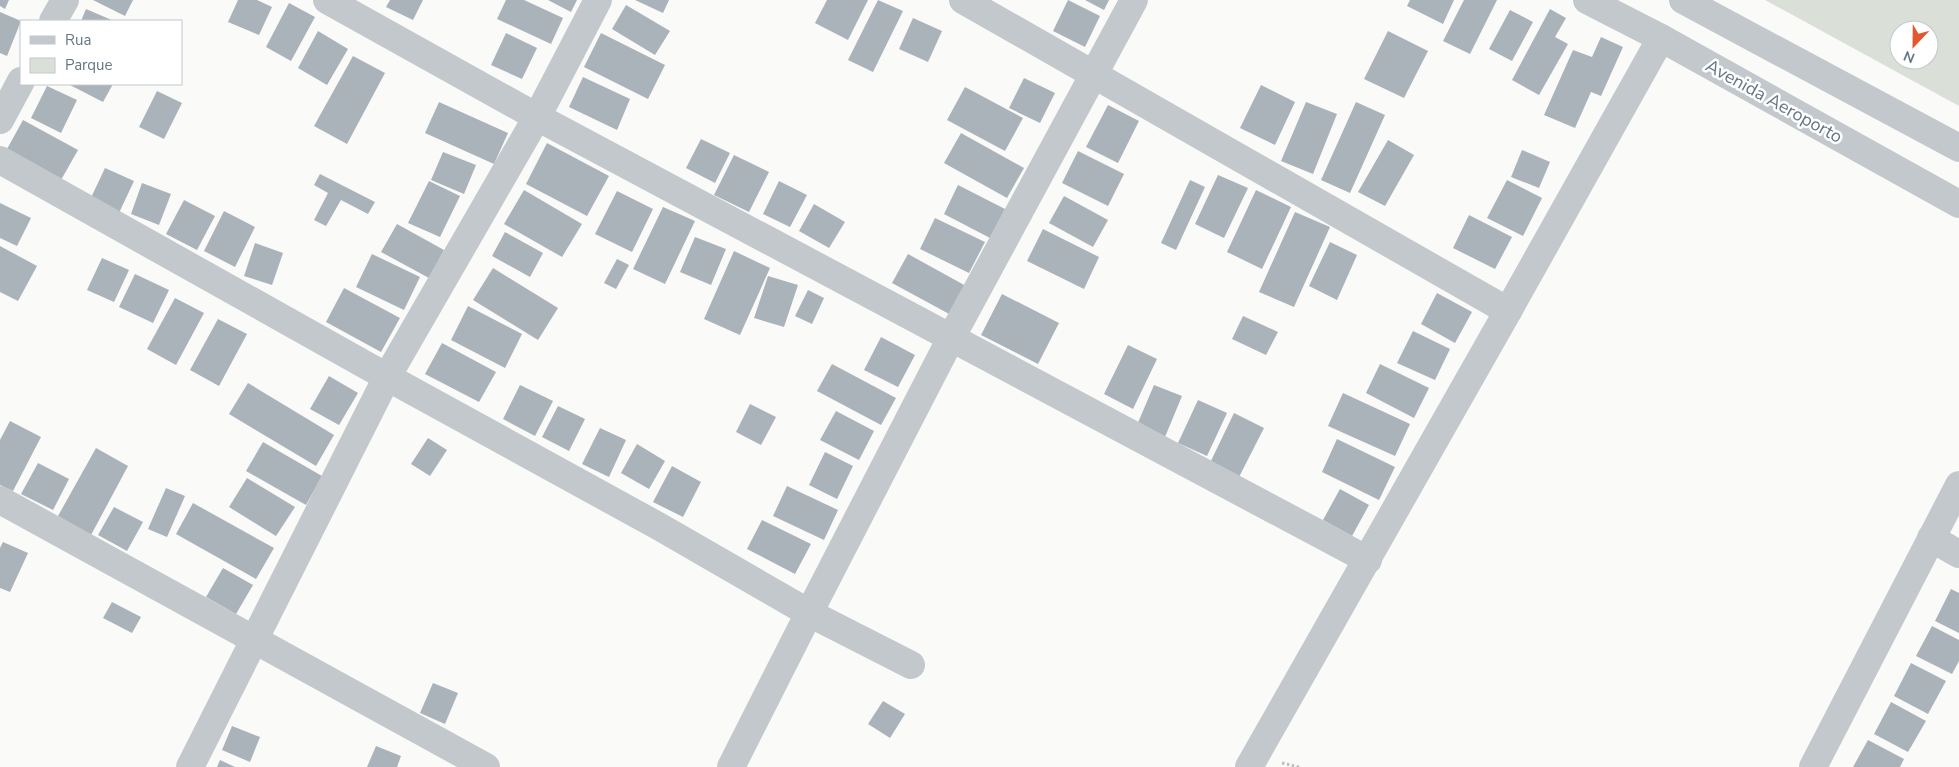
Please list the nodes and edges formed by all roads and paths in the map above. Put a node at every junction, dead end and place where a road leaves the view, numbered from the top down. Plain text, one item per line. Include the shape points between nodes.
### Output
1 (64, 0) edge
2 (327, 0) edge
3 (598, 0) edge
4 (963, 0) edge
5 (1134, 0) edge
6 (1587, 0) edge
7 (1683, 0) edge
8 (54, 20) edge
9 (1661, 38) junction
10 (1094, 74) junction
11 (20, 83) edge
12 (537, 117) junction
13 (0, 120) edge
14 (1959, 148) edge
15 (0, 160) edge
16 (1959, 204) edge
17 (1508, 311) junction
18 (951, 338) junction
19 (387, 377) junction
20 (1959, 485) edge
21 (0, 500) edge
22 (1931, 538) junction
23 (1959, 554) edge
24 (1368, 560) junction
25 (809, 613) junction
26 (254, 638) junction
27 (911, 665) dead end
28 (190, 767) edge
29 (486, 767) edge
30 (731, 767) edge
31 (1249, 767) edge
32 (1813, 767) edge

1 - 8 street
2 - 12 street
3 - 12 street
4 - 10 street
5 - 10 street
6 - 9 street, Avenida Aeroporto
7 - 14 street
9 - 16 street, Avenida Aeroporto
9 - 17 street
10 - 17 street
10 - 18 street
11 - 13 street
12 - 18 street
12 - 19 street
15 - 19 street
17 - 24 street
18 - 24 street
18 - 25 street
19 - 25 street
19 - 26 street
20 - 22 street
21 - 26 street
22 - 23 street
22 - 32 street
24 - 31 street
25 - 27 street
25 - 30 street
26 - 28 street
26 - 29 street

